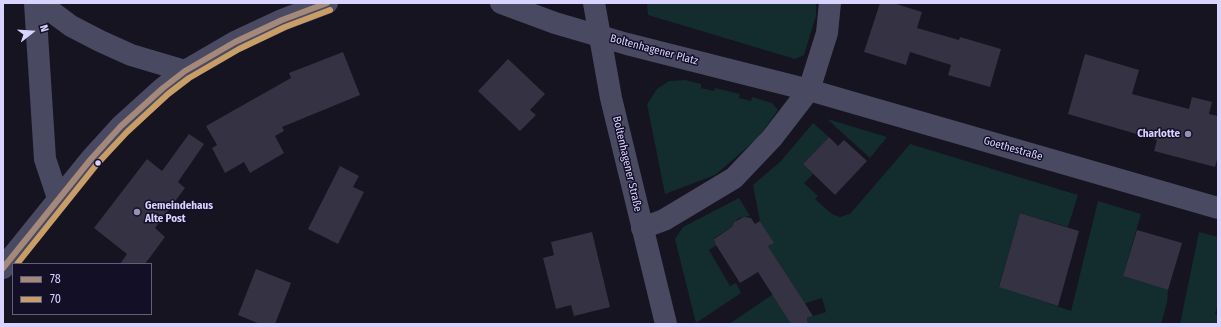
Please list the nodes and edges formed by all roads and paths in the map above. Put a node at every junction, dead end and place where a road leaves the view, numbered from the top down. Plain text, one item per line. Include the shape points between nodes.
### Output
1 (35, 3) edge
2 (40, 3) edge
3 (327, 3) edge
4 (501, 3) edge
5 (594, 3) edge
6 (830, 3) edge
7 (599, 36) junction
8 (186, 71) junction
9 (809, 90) junction
10 (58, 198) junction
11 (1218, 208) edge
12 (642, 228) junction
13 (3, 268) edge
14 (666, 324) edge

1 - 10 street via 45,159
2 - 8 street via 71,26 100,41 131,55
3 - 8 street via 235,42
4 - 7 street, Boltenhagener Platz via 554,23
5 - 7 street, Boltenhagener Straße
6 - 9 street via 828,33
7 - 9 street, Boltenhagener Platz
7 - 12 street, Boltenhagener Straße
8 - 10 street via 121,126
9 - 11 street, Goethestraße
9 - 12 street via 772,138 734,178 664,220
10 - 13 street
12 - 14 street, Boltenhagener Straße

